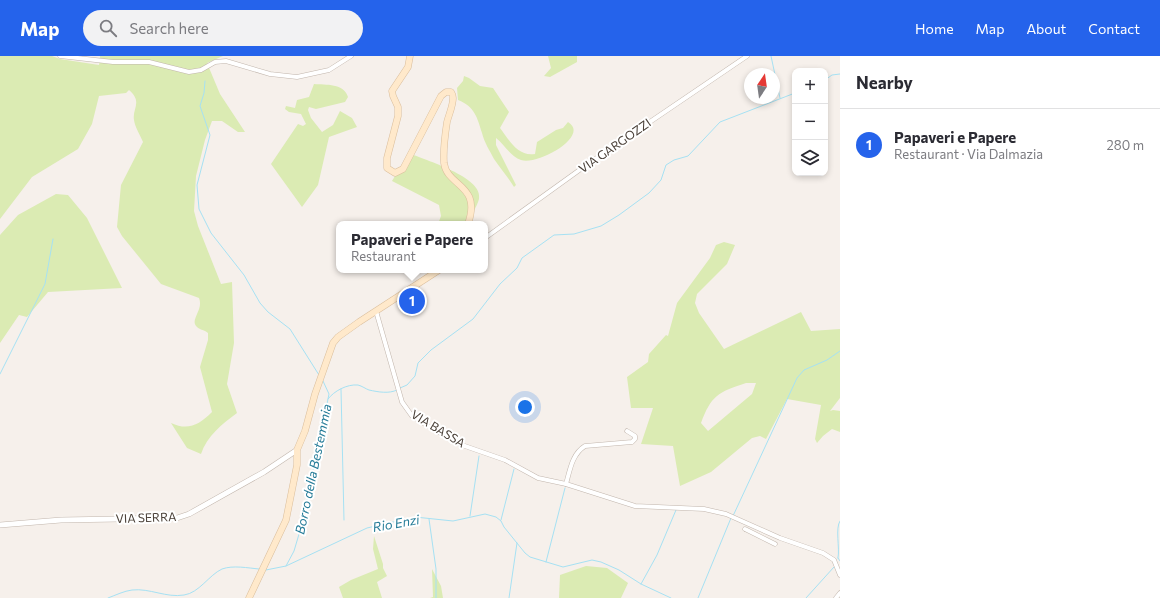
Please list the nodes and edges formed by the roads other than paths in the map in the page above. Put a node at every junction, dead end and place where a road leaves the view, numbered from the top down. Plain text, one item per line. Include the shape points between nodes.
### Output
1 (60, 56) edge
2 (351, 56) edge
3 (410, 56) edge
4 (747, 56) edge
5 (469, 221) edge
6 (488, 236) edge
7 (434, 273) edge
8 (376, 311) junction
9 (628, 431) dead end
10 (297, 450) junction
11 (566, 484) junction
12 (0, 525) edge
13 (745, 529) dead end
14 (763, 530) junction
15 (760, 536) junction
16 (775, 544) dead end
17 (840, 575) edge
18 (840, 594) edge
19 (249, 598) edge
20 (836, 598) edge

1 - 2 street via 107,62 149,62 181,71 202,70 215,62 226,61 270,74 297,77 328,70
3 - 5 main road via 408,67 392,91 398,107 398,116 387,158 387,168 395,172 403,169 441,96 451,92 453,97 447,122 444,162 446,169 467,192 472,202
4 - 6 street, VIA GARGOZZI
7 - 8 main road
8 - 10 main road via 338,337 329,350
8 - 11 street, VIA BASSA via 399,394 406,410 412,416 462,445 505,460 532,476
9 - 11 street via 635,436 632,442 585,446 579,450
10 - 12 street, VIA SERRA via 264,472 189,514 177,518 61,520
10 - 19 main road via 286,520
11 - 14 street, VIA BASSA via 635,506 704,509 732,516
13 - 15 street
14 - 15 street
14 - 17 street, VIA BASSA via 824,553 836,564
15 - 16 street
18 - 20 street

